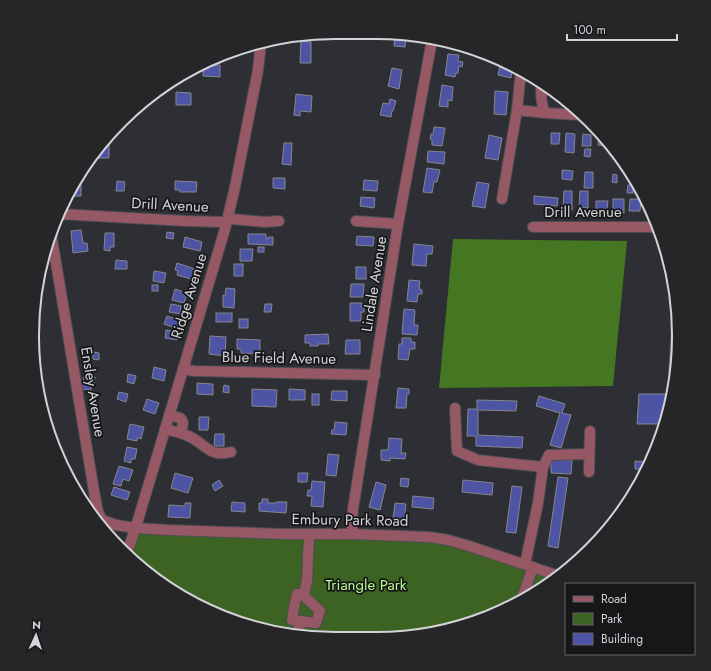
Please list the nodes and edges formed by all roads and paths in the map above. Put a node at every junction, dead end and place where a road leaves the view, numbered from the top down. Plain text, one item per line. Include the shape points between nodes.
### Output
1 (431, 45) edge
2 (260, 49) edge
3 (521, 77) edge
4 (542, 90) edge
5 (516, 110) junction
6 (546, 113) junction
7 (573, 114) edge
8 (502, 199) dead end
9 (65, 214) edge
10 (227, 221) junction
11 (279, 221) dead end
12 (356, 221) dead end
13 (398, 224) junction
14 (533, 226) dead end
15 (651, 227) edge
16 (53, 246) edge
17 (183, 368) junction
18 (375, 375) junction
19 (455, 408) dead end
20 (169, 415) junction
21 (165, 429) junction
22 (590, 431) dead end
23 (181, 433) junction
24 (231, 452) dead end
25 (589, 454) junction
26 (543, 467) junction
27 (589, 472) dead end
28 (100, 516) edge
29 (104, 521) edge
30 (136, 528) junction
31 (310, 534) junction
32 (352, 534) junction
33 (129, 548) edge
34 (529, 565) junction
35 (552, 574) edge
36 (522, 593) edge
37 (302, 595) junction
38 (302, 621) junction
39 (298, 629) edge

1 - 13 street, Lindale Avenue
2 - 10 street, Ridge Avenue
3 - 5 street
4 - 6 street via 542,106
5 - 6 street
5 - 8 street
6 - 7 street
9 - 10 street, Drill Avenue
10 - 11 street, Drill Avenue
10 - 17 street, Ridge Avenue
12 - 13 street
13 - 18 street, Lindale Avenue
14 - 15 street, Drill Avenue
16 - 28 street, Ensley Avenue
17 - 18 street, Blue Field Avenue via 194,371
17 - 20 street, Ridge Avenue
18 - 32 street, Lindale Avenue via 353,509
19 - 26 street via 457,451 478,460
20 - 21 street, Ridge Avenue
20 - 23 street via 182,420
21 - 23 street
21 - 30 street, Ridge Avenue
22 - 25 street
23 - 24 street via 214,453
25 - 26 street via 549,455
25 - 27 street
26 - 34 street
29 - 30 street, Ensley Avenue
30 - 31 street, Embury Park Road
30 - 33 street, Ridge Avenue
31 - 32 street, Embury Park Road
31 - 37 street via 306,589
32 - 34 street, Embury Park Road via 417,536 448,540
34 - 35 street, Embury Park Road
34 - 36 street
37 - 38 street via 297,594 292,620
37 - 38 street via 320,611 316,623
38 - 39 street

